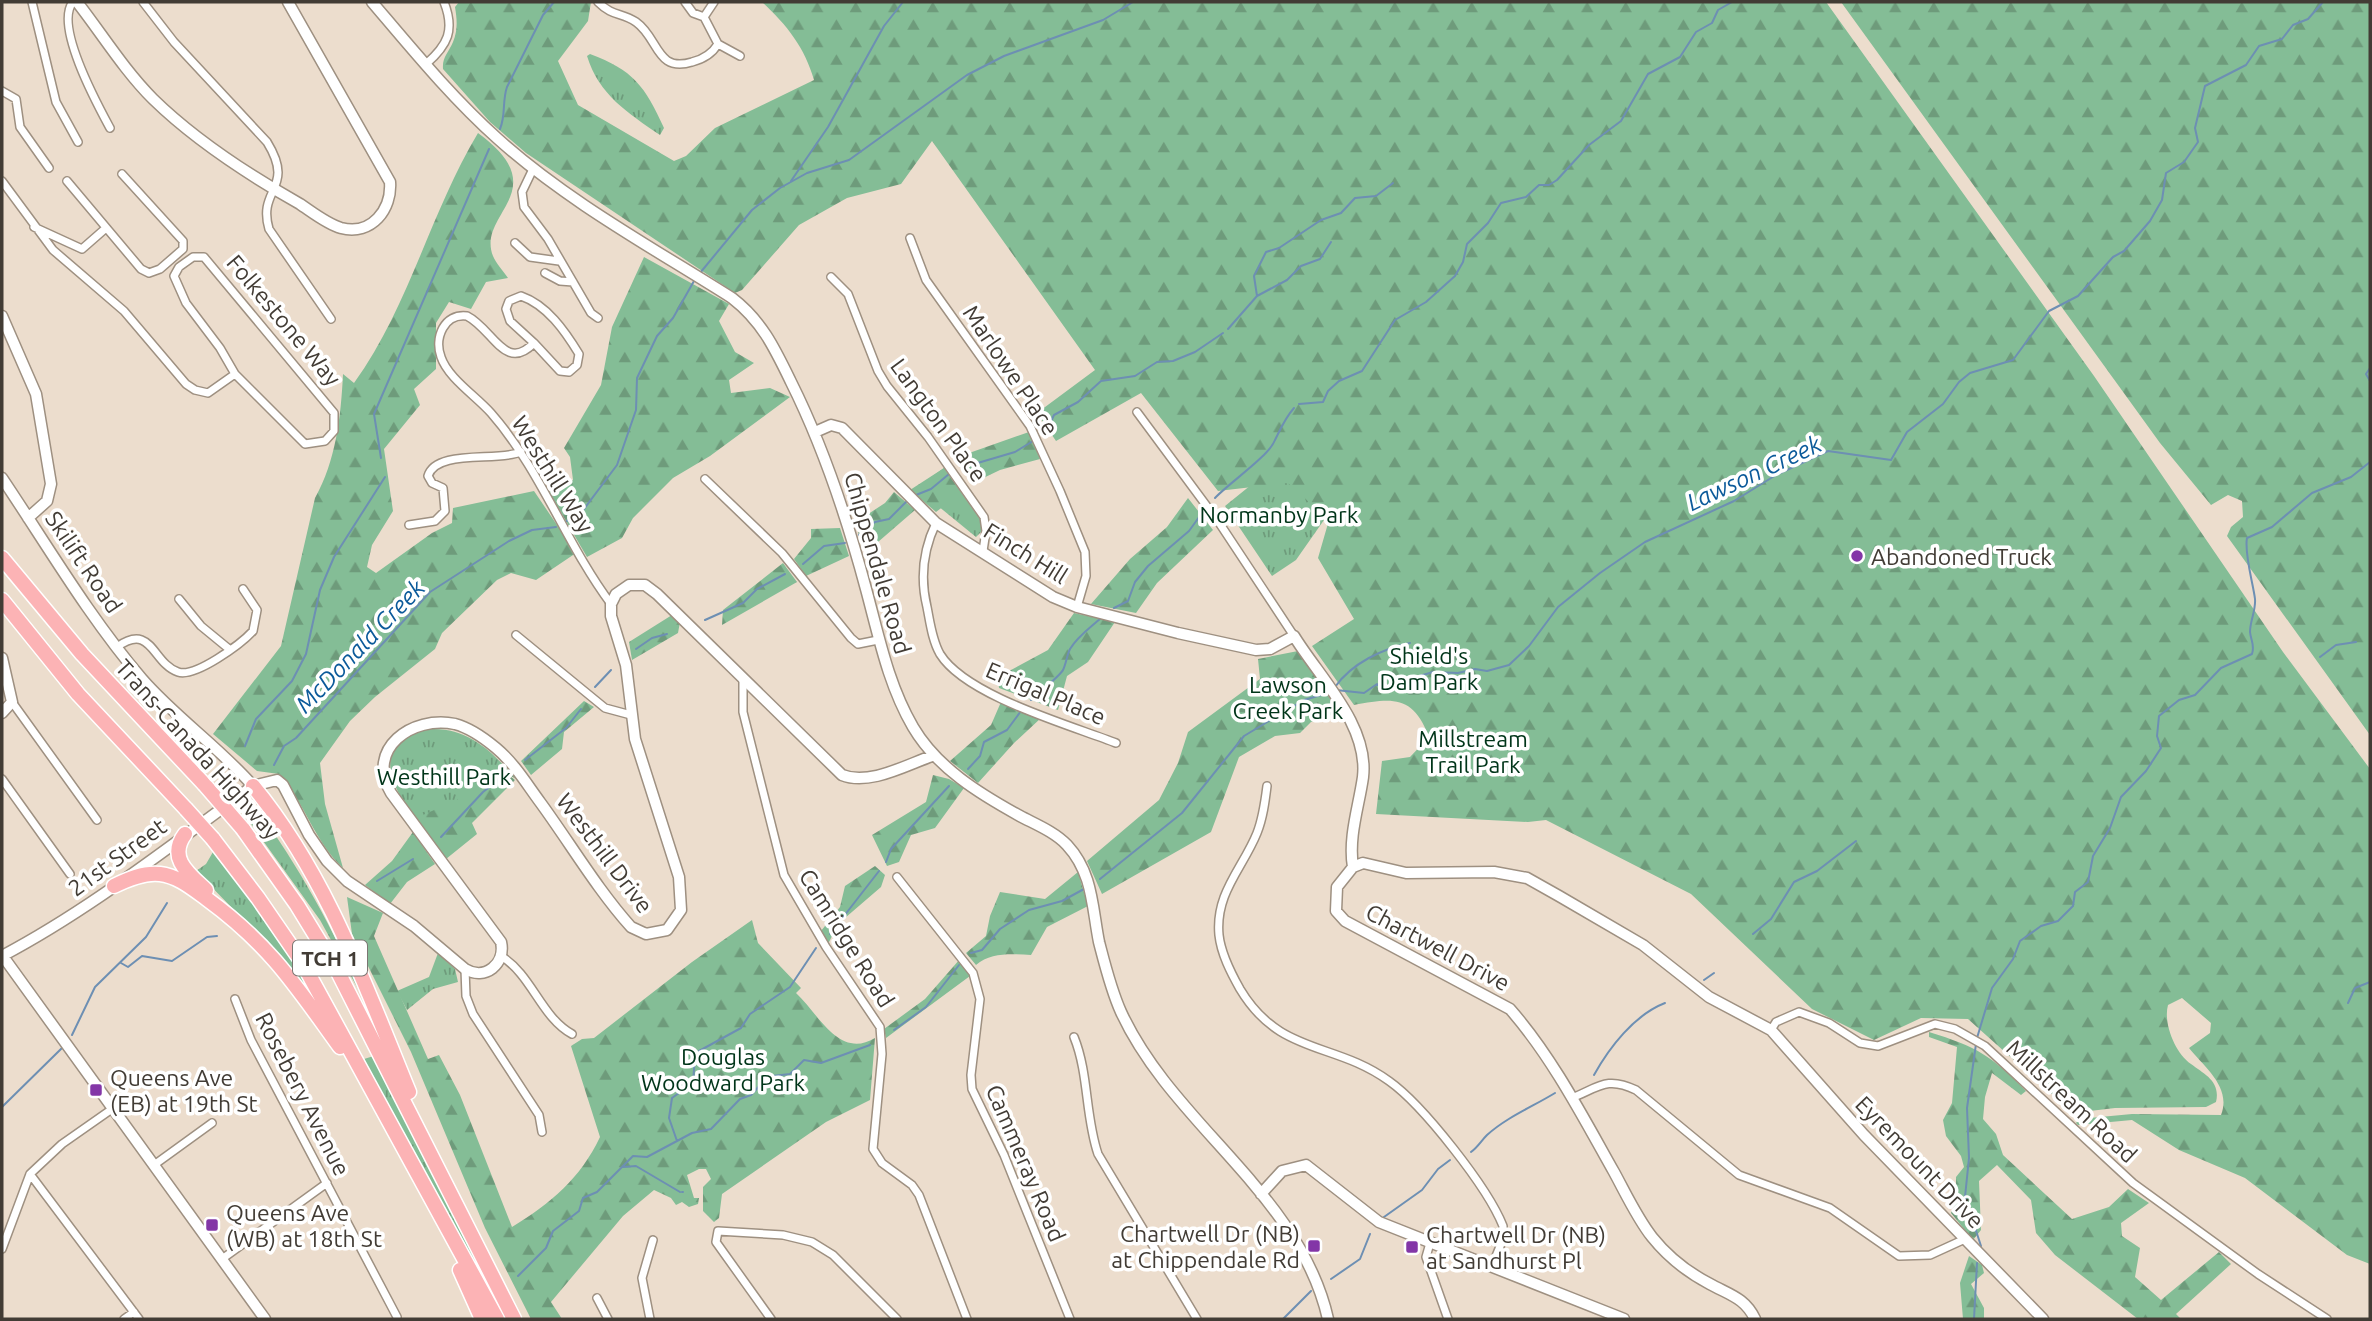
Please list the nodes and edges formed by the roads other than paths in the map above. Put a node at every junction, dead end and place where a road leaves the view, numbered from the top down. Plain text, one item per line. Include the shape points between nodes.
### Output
1 (32, 2) edge
2 (75, 2) edge
3 (143, 2) edge
4 (288, 2) edge
5 (372, 2) edge
6 (444, 2) edge
7 (598, 2) edge
8 (685, 2) edge
9 (715, 2) edge
10 (704, 17) junction
11 (718, 44) junction
12 (740, 56) dead end
13 (426, 64) junction
14 (2, 91) edge
15 (110, 128) dead end
16 (78, 142) dead end
17 (48, 168) dead end
18 (533, 169) junction
19 (122, 174) dead end
20 (2, 181) edge
21 (67, 181) dead end
22 (273, 191) junction
23 (33, 227) junction
24 (106, 228) junction
25 (910, 238) dead end
26 (515, 243) dead end
27 (559, 261) junction
28 (545, 273) dead end
29 (831, 277) dead end
30 (573, 282) junction
31 (2, 316) edge
32 (598, 318) dead end
33 (331, 319) dead end
34 (534, 343) junction
35 (235, 374) junction
36 (1137, 412) dead end
37 (815, 432) junction
38 (521, 452) junction
39 (2, 478) edge
40 (705, 479) dead end
41 (29, 518) junction
42 (936, 523) junction
43 (409, 524) dead end
44 (983, 551) junction
45 (2, 558) edge
46 (243, 589) dead end
47 (179, 599) dead end
48 (2, 600) edge
49 (611, 604) junction
50 (1077, 607) junction
51 (516, 635) dead end
52 (1294, 636) junction
53 (878, 640) junction
54 (117, 647) junction
55 (229, 649) junction
56 (2, 658) edge
57 (743, 677) junction
58 (12, 702) junction
59 (2, 713) edge
60 (631, 715) junction
61 (1116, 743) dead end
62 (932, 756) junction
63 (2, 779) edge
64 (253, 786) junction
65 (1267, 786) dead end
66 (97, 820) dead end
67 (185, 834) junction
68 (1353, 867) junction
69 (70, 874) dead end
70 (897, 877) dead end
71 (114, 886) junction
72 (260, 941) junction
73 (2, 956) edge
74 (501, 956) junction
75 (465, 970) junction
76 (235, 999) dead end
77 (1771, 1030) junction
78 (572, 1034) dead end
79 (1074, 1037) dead end
80 (373, 1091) junction
81 (1572, 1098) junction
82 (112, 1109) junction
83 (212, 1123) dead end
84 (542, 1132) dead end
85 (153, 1165) junction
86 (415, 1170) junction
87 (30, 1174) junction
88 (327, 1183) junction
89 (1261, 1194) junction
90 (463, 1219) junction
91 (1965, 1239) junction
92 (653, 1240) dead end
93 (1430, 1243) junction
94 (2, 1249) edge
95 (222, 1259) junction
96 (1492, 1266) junction
97 (597, 1298) dead end
98 (134, 1312) junction
99 (397, 1317) dead end
100 (124, 1319) edge
101 (139, 1319) edge
102 (265, 1319) edge
103 (482, 1319) edge
104 (497, 1319) edge
105 (514, 1319) edge
106 (608, 1319) edge
107 (650, 1319) edge
108 (771, 1319) edge
109 (897, 1319) edge
110 (967, 1319) edge
111 (1070, 1319) edge
112 (1197, 1319) edge
113 (1328, 1319) edge
114 (1448, 1319) edge
115 (1624, 1319) edge
116 (1755, 1319) edge
117 (2043, 1319) edge
118 (2327, 1319) edge

1 - 16 street via 56,102
2 - 15 street via 67,17 79,65
2 - 22 street via 151,97 190,132
3 - 22 street via 267,142 280,172
4 - 22 street via 383,165 391,196 377,220 352,230 339,228
5 - 13 street, Chippendale Road
6 - 13 street via 450,35 447,45
7 - 11 street via 610,14 636,22 672,64 700,60
8 - 10 street via 693,13
9 - 10 street
10 - 11 street
11 - 12 street
13 - 18 street, Chippendale Road
14 - 17 street via 16,99 20,127
18 - 27 street via 522,200
18 - 37 street, Chippendale Road via 752,313 767,333
19 - 24 street via 179,234 183,249 149,273
20 - 23 street
21 - 24 street
22 - 33 street via 266,219 269,229
23 - 24 street via 82,249
23 - 35 street via 124,311 186,384 208,393
25 - 50 street, Marlowe Place via 926,280 1030,426 1060,491 1086,552 1086,576
26 - 27 street via 530,257
27 - 30 street
28 - 30 street
29 - 44 street, Langton Place via 848,294 887,386 984,517
30 - 32 street
31 - 41 street via 36,394 51,484 47,501
34 - 34 street via 508,318 506,306 514,297 525,297 552,317 576,349 579,361 569,372 560,372
34 - 38 street, Westhill Way via 522,354 510,354 472,318 457,316 445,323 439,343 441,358 451,372
35 - 35 street, Folkestone Way via 186,303 174,275 193,257 204,257 334,413 334,431 325,441 304,444
36 - 52 street via 1220,524
37 - 42 street, Finch Hill via 831,425 842,428
37 - 53 street, Chippendale Road via 844,510
38 - 43 street via 508,457 444,460 434,466 428,476 443,488 445,511 435,521
38 - 49 street, Westhill Way
39 - 41 street, Skilift Road
40 - 53 street via 782,553 851,638 858,644
41 - 54 street, Skilift Road
42 - 44 street, Finch Hill
42 - 61 street, Errigal Place via 926,552 923,584 935,643 945,660 974,686
44 - 50 street, Finch Hill via 1053,597
45 - 90 highway, Trans-Canada Highway / TCH 1, bridge via 73,644 243,829 282,882 338,972
46 - 55 street via 255,606 256,623 250,635
47 - 55 street via 201,626
48 - 80 highway, TCH 1, bridge via 78,694 213,839 258,898 302,962
49 - 57 street via 620,590 645,585
49 - 60 street, Westhill Drive via 626,665
50 - 52 street, Finch Hill via 1256,650 1270,649
51 - 60 street via 605,708
52 - 68 street via 1361,742 1363,775 1356,807
53 - 62 street, Chippendale Road via 899,702
54 - 55 street via 128,638 140,639 174,670 186,674 200,670
54 - 64 street, Skilift Road via 161,700
56 - 58 street
57 - 62 street via 826,761 851,778 872,776
57 - 110 street, Camridge Road via 743,712 784,875 880,1027 882,1054 873,1149 882,1163 919,1195
58 - 59 street
58 - 66 street
60 - 74 street, Westhill Drive via 681,888 677,919 657,934 631,927 511,763 479,736 454,724 428,723 403,733 387,750 383,768 387,785 498,937
62 - 89 street, Chippendale Road via 1002,806 1065,842 1075,855 1092,891 1110,981 1137,1041 1156,1071
63 - 69 street
64 - 67 street, 21st Street
64 - 75 street via 270,780 284,785 309,835 347,881 414,926
64 - 90 highway via 327,899
65 - 96 street via 1257,834 1225,891 1220,910 1219,935 1225,959 1248,1002 1269,1025 1291,1040 1364,1065 1383,1077 1446,1139 1503,1226
67 - 71 street, 21st Street
67 - 72 highway via 177,850 180,863
68 - 77 street, Chartwell Drive via 1375,863 1406,873 1494,872 1527,878 1643,945 1710,997
68 - 81 street, Chartwell Drive via 1337,887 1336,911 1345,921 1510,1009
70 - 111 street, Cammeray Road via 973,973 980,999 972,1089 1004,1155
71 - 72 highway via 142,875 171,876
71 - 73 street, 21st Street via 44,934
72 - 80 highway
73 - 82 street
74 - 75 street via 495,967 483,973
74 - 78 street via 514,964 555,1021
75 - 84 street via 466,996 473,1014 539,1115
76 - 88 street, Rosebery Avenue via 251,1040
77 - 91 street, Eyremount Drive
77 - 118 street, Millstream Road via 1776,1022 1799,1012 1829,1023 1860,1043 1878,1046 1934,1024 1970,1036 2116,1169
79 - 112 street via 1098,1154
80 - 86 highway, TCH 1
81 - 91 street via 1618,1082 1636,1090 1739,1175 1830,1208 1899,1256 1930,1255
81 - 116 street, Chartwell Drive via 1648,1232 1669,1257 1749,1306
82 - 85 street
82 - 87 street via 62,1144
83 - 85 street
85 - 95 street
86 - 103 highway
86 - 104 highway, TCH 1
87 - 94 street
87 - 98 street
88 - 95 street
88 - 99 street, Rosebery Avenue
89 - 93 street via 1282,1171 1306,1165 1379,1222
89 - 113 street via 1315,1275
90 - 105 highway, Trans-Canada Highway / TCH 1
91 - 117 street, Eyremount Drive
92 - 107 street via 642,1278
93 - 96 street
93 - 114 street via 1426,1257
95 - 102 street
96 - 115 street
97 - 106 street
98 - 100 street
98 - 101 street
108 - 109 street via 716,1242 716,1233 722,1229 812,1242 833,1255

